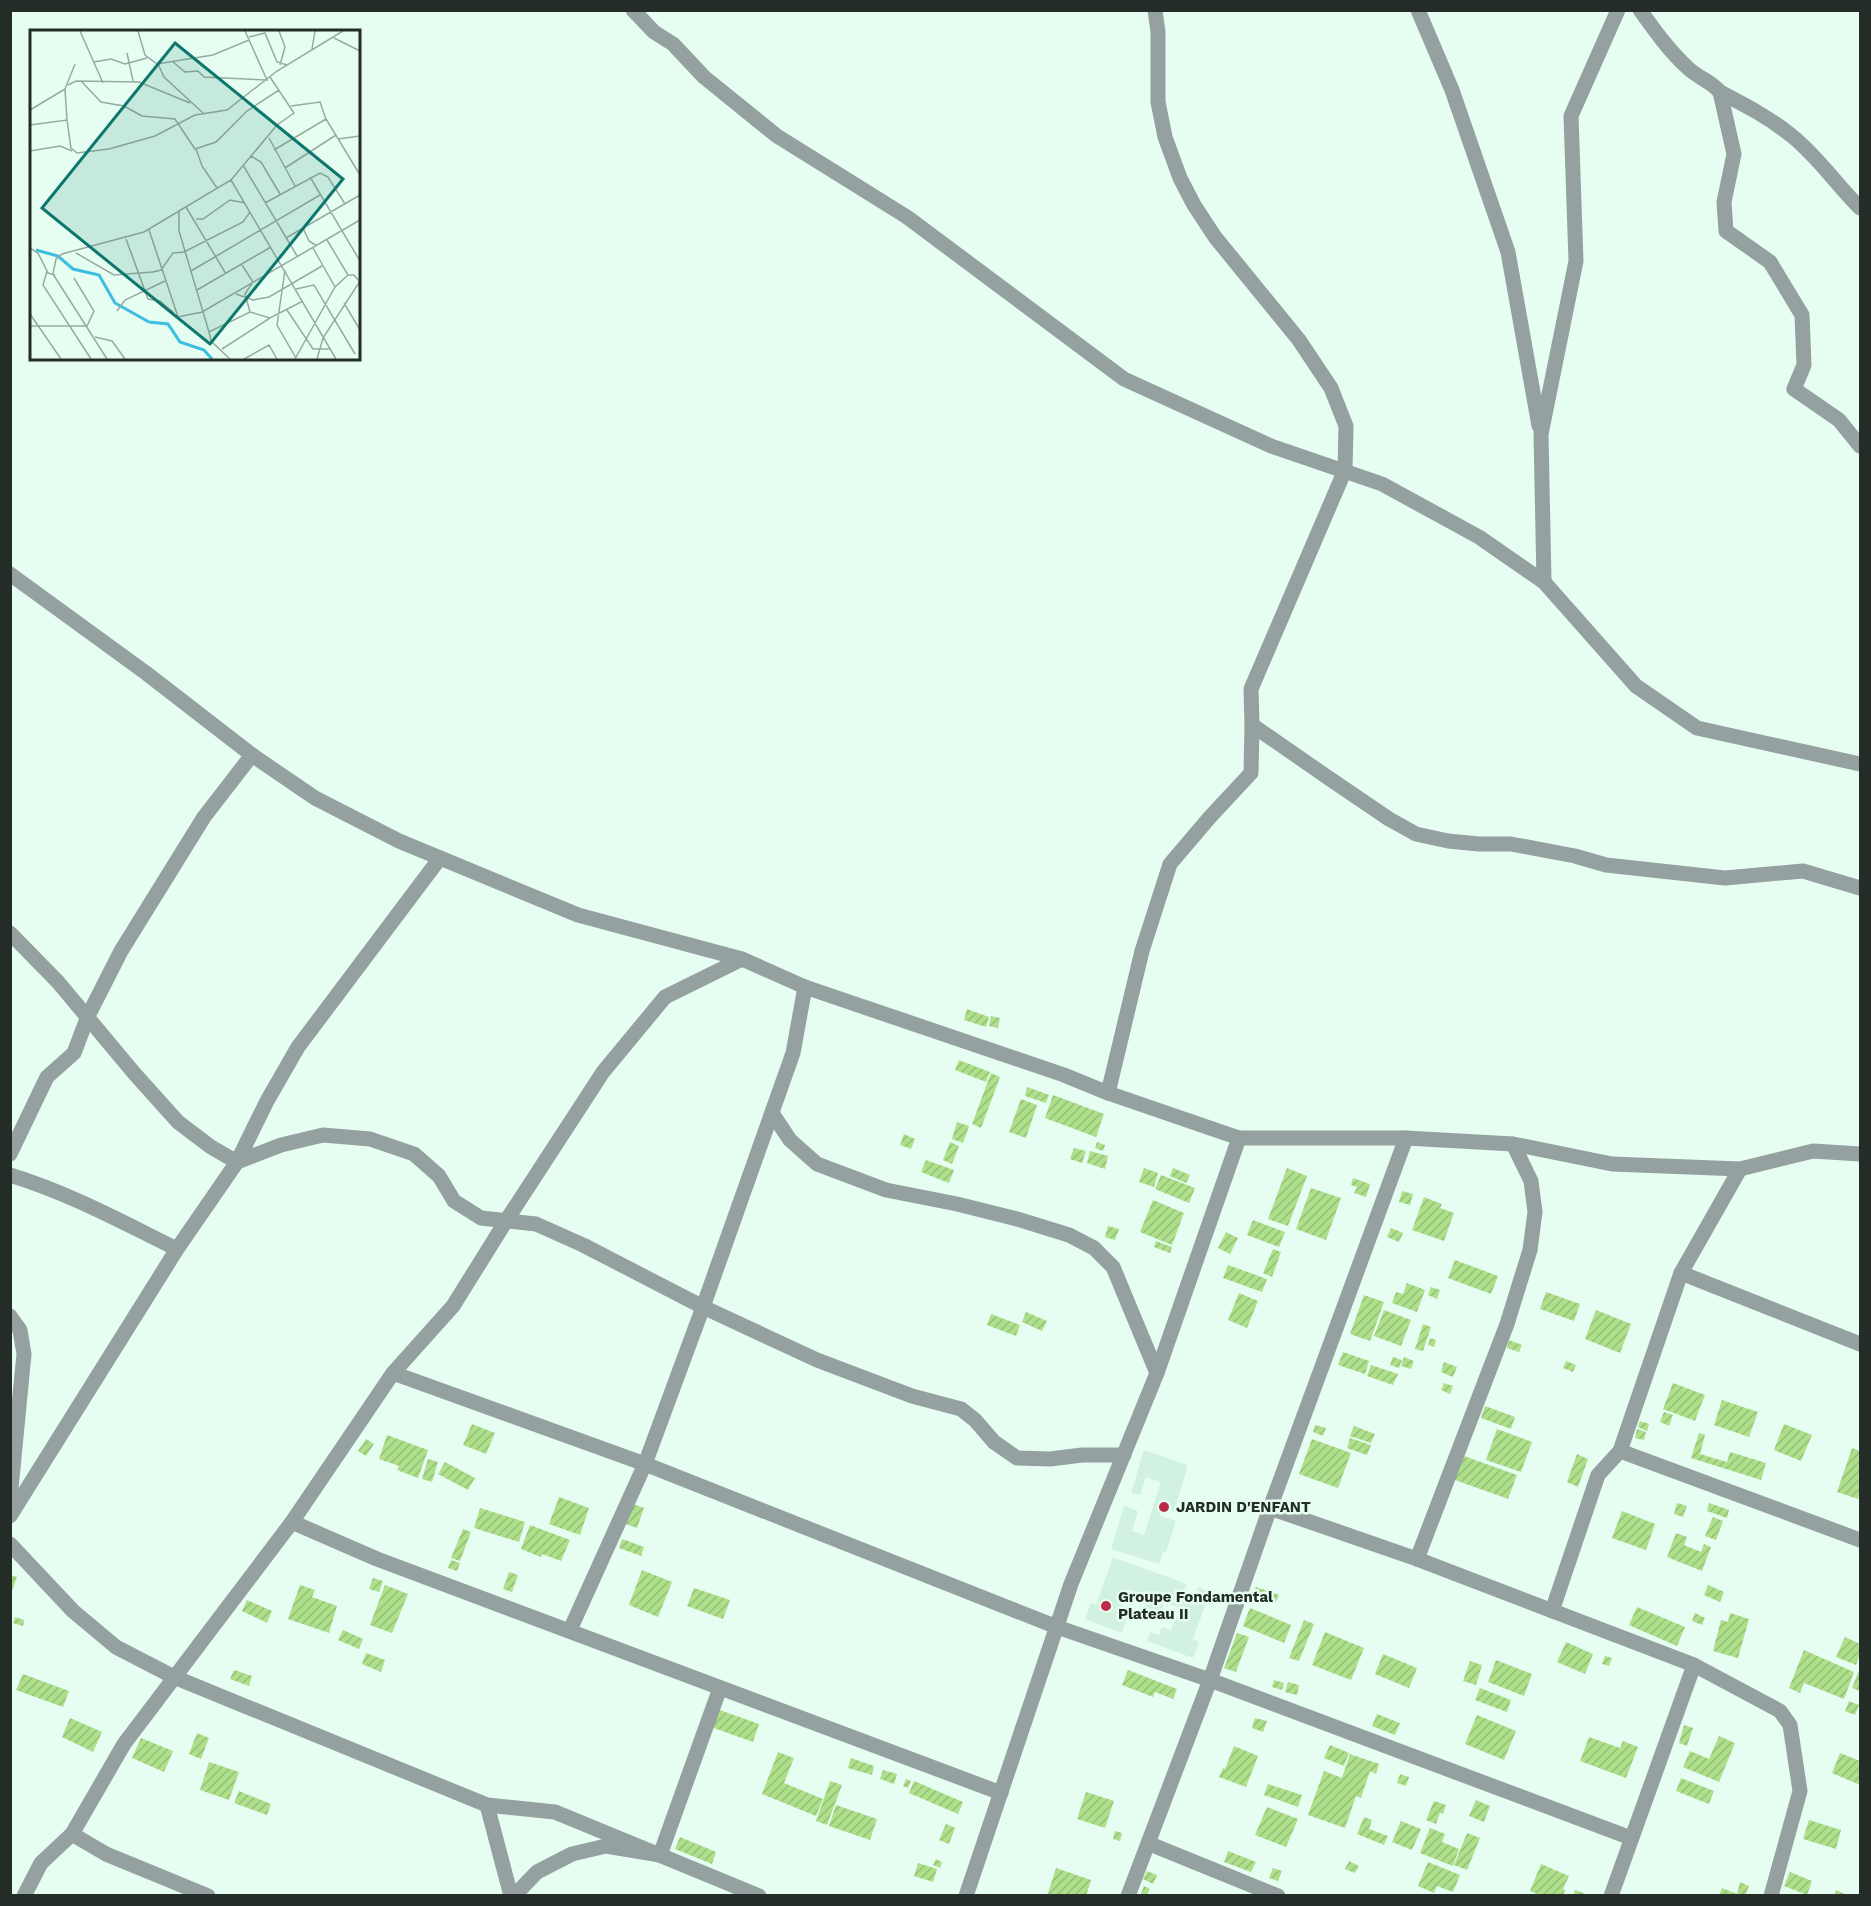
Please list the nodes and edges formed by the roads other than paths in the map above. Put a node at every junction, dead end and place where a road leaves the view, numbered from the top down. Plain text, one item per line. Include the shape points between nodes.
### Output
1 (633, 10) edge
2 (1155, 10) edge
3 (1418, 10) edge
4 (1618, 10) edge
5 (1640, 10) edge
6 (1720, 92) junction
7 (1860, 208) edge
8 (1541, 434) junction
9 (1860, 446) edge
10 (1345, 470) junction
11 (10, 574) edge
12 (1544, 582) junction
13 (1252, 725) junction
14 (252, 754) junction
15 (1860, 764) edge
16 (440, 858) junction
17 (1860, 888) edge
18 (10, 933) edge
19 (742, 959) junction
20 (805, 987) junction
21 (88, 1016) junction
22 (1108, 1093) junction
23 (772, 1113) junction
24 (1239, 1138) junction
25 (1406, 1138) junction
26 (1513, 1144) junction
27 (1860, 1154) edge
28 (10, 1155) edge
29 (237, 1162) junction
30 (1740, 1169) junction
31 (10, 1175) edge
32 (506, 1221) junction
33 (177, 1249) junction
34 (1681, 1273) junction
35 (703, 1306) junction
36 (10, 1316) edge
37 (1860, 1344) edge
38 (393, 1373) junction
39 (1157, 1373) junction
40 (1620, 1451) junction
41 (1124, 1455) junction
42 (645, 1464) junction
43 (10, 1499) edge
44 (1270, 1508) junction
45 (10, 1516) edge
46 (292, 1522) junction
47 (1860, 1540) edge
48 (10, 1544) edge
49 (1417, 1559) junction
50 (1552, 1611) junction
51 (1057, 1627) junction
52 (570, 1630) junction
53 (1694, 1665) junction
54 (174, 1677) junction
55 (1210, 1680) junction
56 (720, 1688) junction
57 (1001, 1793) junction
58 (487, 1805) junction
59 (72, 1834) junction
60 (1631, 1838) junction
61 (1149, 1844) junction
62 (660, 1855) junction
63 (24, 1896) edge
64 (208, 1896) edge
65 (512, 1896) edge
66 (759, 1896) edge
67 (966, 1896) edge
68 (1128, 1896) edge
69 (1278, 1896) edge
70 (1611, 1896) edge
71 (1771, 1896) edge

1 - 10 street via 704,77 777,136 907,217 1124,379 1271,446
2 - 10 street via 1158,102 1180,178 1215,237 1299,340 1331,388 1346,426
3 - 8 street via 1452,90 1508,252
4 - 8 street via 1571,116 1576,261
5 - 6 street via 1665,45
6 - 7 street via 1771,119 1794,137
6 - 9 street via 1734,154 1724,202 1726,231 1770,262 1802,315 1804,365 1794,390 1839,420
8 - 12 street
10 - 12 street via 1382,484 1479,537
10 - 13 street via 1251,688
11 - 14 street
12 - 15 street via 1636,686 1697,728
13 - 17 street via 1416,834 1448,841 1511,844 1606,865 1725,878 1803,871
13 - 22 street via 1251,773 1170,864 1142,951
14 - 16 street via 315,798
14 - 21 street via 204,817 121,951
16 - 19 street via 578,915
16 - 29 street via 298,1047
18 - 21 street
19 - 20 street
19 - 32 street via 665,997 603,1072
20 - 22 street
20 - 23 street via 793,1053
21 - 28 street via 74,1053 47,1077
21 - 29 street via 178,1122
22 - 24 street
23 - 35 street
23 - 39 street via 790,1140 817,1164 886,1191 1017,1219 1068,1235 1094,1248 1113,1267
24 - 25 street
24 - 39 street
25 - 26 street
25 - 44 street
26 - 30 street via 1612,1164
26 - 49 street via 1531,1180 1535,1212 1530,1250 1507,1324
27 - 30 street via 1813,1151
29 - 32 street via 281,1145 323,1135 370,1139 414,1154 439,1176 454,1201 481,1218
29 - 33 street
30 - 34 street
31 - 33 street via 80,1201
32 - 35 street via 537,1224
32 - 38 street via 453,1306
33 - 45 street
34 - 37 street
34 - 40 street
35 - 41 street via 817,1359 912,1396 961,1409 994,1442 1017,1458
35 - 42 street
36 - 43 street via 20,1330 24,1354
38 - 42 street
38 - 46 street
39 - 41 street
40 - 47 street
40 - 50 street via 1598,1475
41 - 51 street
42 - 51 street
42 - 52 street
44 - 49 street
44 - 55 street
46 - 52 street via 377,1559
46 - 54 street
48 - 54 street via 73,1611 116,1647
49 - 50 street
50 - 53 street
51 - 55 street
51 - 57 street
52 - 56 street
53 - 60 street
53 - 71 street via 1780,1711 1790,1725 1800,1791
54 - 58 street
54 - 59 street via 124,1744
55 - 60 street
55 - 61 street
56 - 57 street
56 - 62 street
57 - 67 street
58 - 62 street via 555,1812
58 - 65 street
59 - 63 street via 41,1863
59 - 64 street via 105,1854
60 - 70 street
61 - 68 street
61 - 69 street
62 - 65 street via 606,1846 572,1854 537,1872
62 - 66 street

